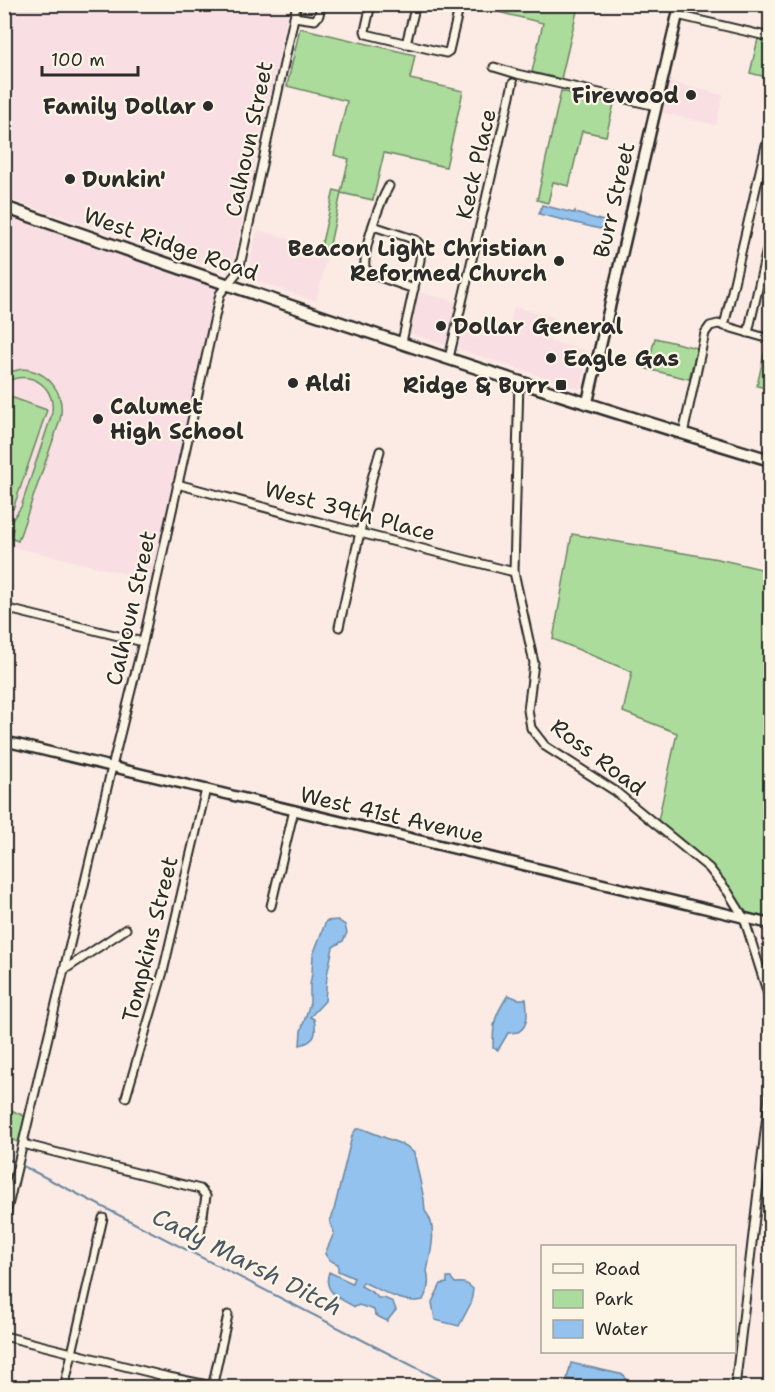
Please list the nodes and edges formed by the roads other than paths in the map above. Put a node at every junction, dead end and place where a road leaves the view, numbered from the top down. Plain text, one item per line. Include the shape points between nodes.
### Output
1 (297, 4) edge
2 (321, 4) edge
3 (371, 4) edge
4 (416, 4) edge
5 (460, 4) edge
6 (680, 4) edge
7 (677, 15) junction
8 (294, 17) junction
9 (771, 37) edge
10 (406, 44) junction
11 (494, 67) dead end
12 (513, 83) dead end
13 (656, 106) junction
14 (771, 136) edge
15 (389, 186) dead end
16 (4, 207) edge
17 (373, 226) junction
18 (771, 236) edge
19 (228, 284) junction
20 (414, 289) junction
21 (724, 326) junction
22 (748, 333) junction
23 (766, 338) dead end
24 (402, 342) junction
25 (449, 358) junction
26 (519, 381) junction
27 (587, 404) junction
28 (683, 434) junction
29 (380, 452) dead end
30 (771, 460) edge
31 (177, 483) junction
32 (360, 533) junction
33 (514, 572) junction
34 (4, 608) edge
35 (339, 627) dead end
36 (143, 642) junction
37 (4, 741) edge
38 (112, 767) junction
39 (206, 789) junction
40 (294, 810) junction
41 (271, 906) dead end
42 (744, 918) junction
43 (771, 924) edge
44 (126, 929) dead end
45 (64, 970) junction
46 (771, 1010) edge
47 (771, 1089) edge
48 (126, 1097) dead end
49 (23, 1144) junction
50 (103, 1218) dead end
51 (4, 1223) edge
52 (199, 1239) dead end
53 (228, 1315) dead end
54 (4, 1336) edge
55 (72, 1353) junction
56 (164, 1376) junction
57 (212, 1387) edge
58 (64, 1388) edge
59 (161, 1388) edge
60 (735, 1388) edge

1 - 8 street, Calhoun Street
2 - 8 street via 316,19
3 - 10 street via 366,33
4 - 10 street
5 - 10 street via 447,53
6 - 7 main road, Burr Street
7 - 9 street
7 - 13 main road, Burr Street
8 - 19 street, Calhoun Street via 238,270
11 - 13 street
12 - 25 street, Keck Place
13 - 27 main road, Burr Street
14 - 21 street
15 - 17 street
16 - 19 main road, West Ridge Road
17 - 20 street via 420,243
17 - 20 street via 365,257 366,270
18 - 22 street
19 - 24 main road, West Ridge Road
19 - 31 street, Calhoun Street via 220,294
20 - 24 street
21 - 22 street
21 - 28 street via 713,325 705,333
22 - 23 street
24 - 25 main road, West Ridge Road
25 - 26 main road, West Ridge Road
26 - 27 main road, West Ridge Road
26 - 33 street, Ross Road
27 - 28 main road, West Ridge Road
28 - 30 main road, West Ridge Road
29 - 32 street
31 - 32 street, West 39th Place
31 - 36 street, Calhoun Street
32 - 33 street, West 39th Place
32 - 35 street
33 - 42 street, Ross Road via 534,663 528,710 531,728 545,746 615,791 710,868
34 - 36 street
36 - 38 street, Calhoun Street
37 - 38 street, West 41st Avenue
38 - 39 street, West 41st Avenue
38 - 45 street, Calhoun Street
39 - 40 street, West 41st Avenue
39 - 48 street, Tompkins Street via 163,972
40 - 41 street
40 - 42 street, West 41st Avenue
42 - 43 street, West 41st Avenue
42 - 46 street, Ross Road
44 - 45 street
45 - 49 street, Calhoun Street
47 - 60 street
49 - 51 street, Calhoun Street
49 - 52 street via 200,1189 206,1196
50 - 55 street
53 - 57 street
54 - 55 street
55 - 56 street
55 - 58 street
56 - 57 street
56 - 59 street

